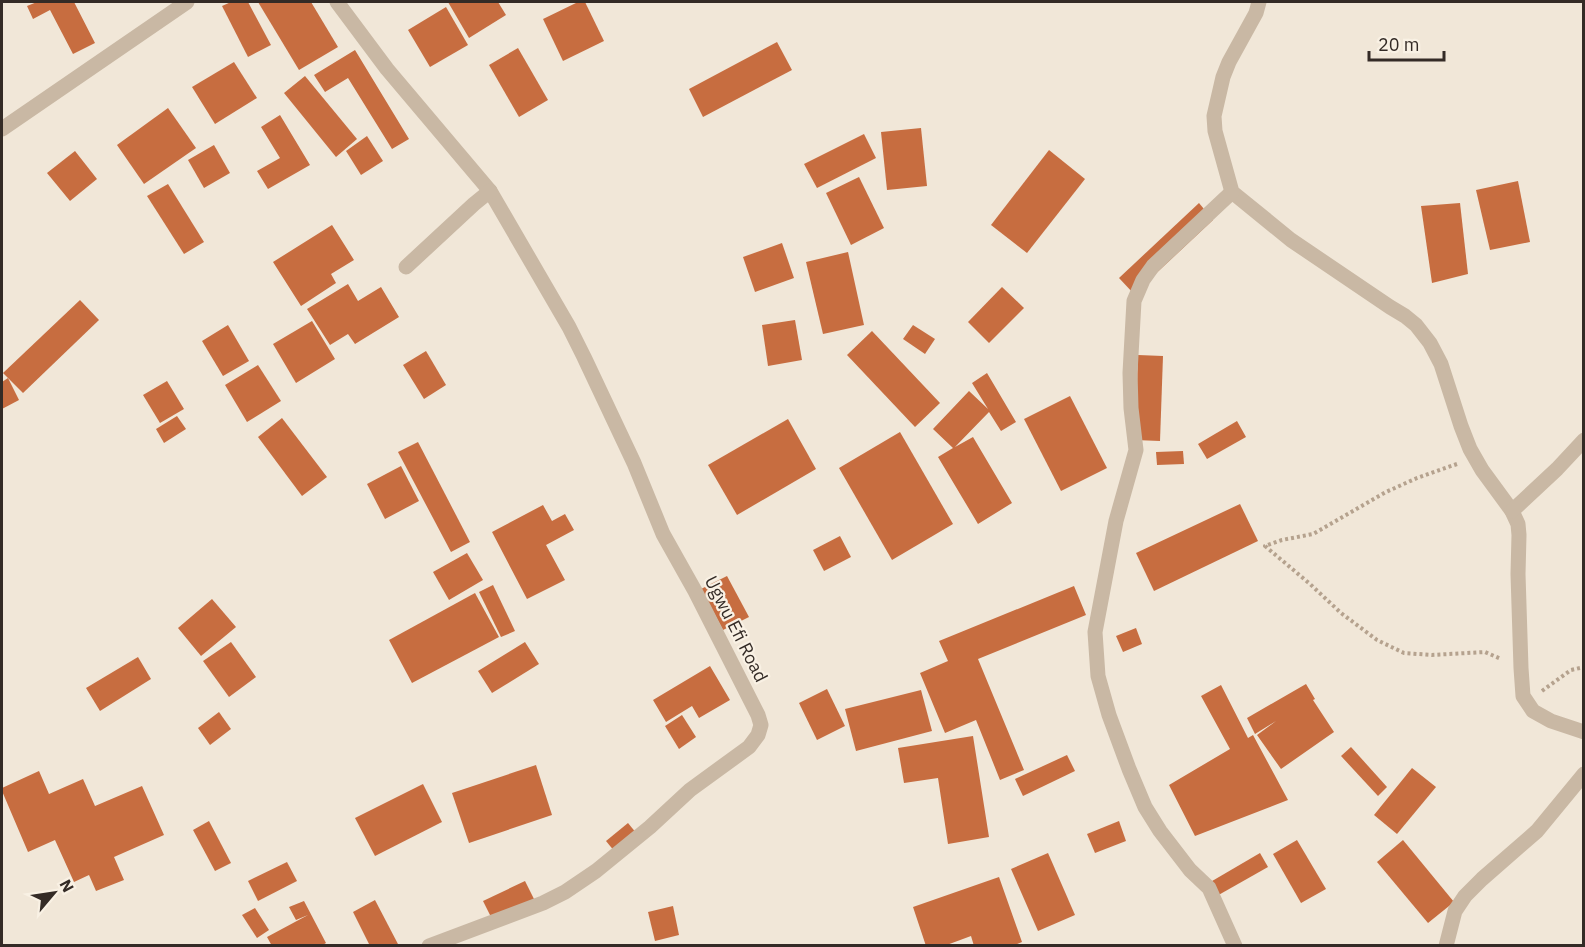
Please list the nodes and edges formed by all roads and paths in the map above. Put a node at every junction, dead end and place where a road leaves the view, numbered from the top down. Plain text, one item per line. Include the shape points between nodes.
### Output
1 (338, 2) edge
2 (1259, 2) edge
3 (183, 4) edge
4 (2, 129) edge
5 (490, 191) junction
6 (1232, 192) junction
7 (406, 267) dead end
8 (1584, 440) edge
9 (1475, 458) junction
10 (1512, 511) junction
11 (1584, 667) edge
12 (1521, 668) junction
13 (1527, 702) junction
14 (1584, 732) edge
15 (1584, 774) edge
16 (429, 945) edge
17 (1235, 945) edge
18 (1446, 945) edge

1 - 5 street via 394,78
2 - 6 street via 1223,77 1214,116
3 - 4 street
5 - 7 street
5 - 16 street, Ugwu Efi Road via 585,357 663,534 760,725 749,747 565,892
6 - 9 street via 1292,240 1416,325 1441,364
6 - 17 street via 1153,266 1134,301 1130,384 1136,450 1116,521 1095,632 1103,695 1145,807 1190,870 1209,888
8 - 10 street
9 - 10 street
9 - 12 path via 1386,492 1313,534 1265,546 1341,613 1377,640 1404,653 1485,652
10 - 12 street via 1519,535
11 - 13 path via 1571,670
12 - 13 street
13 - 14 street via 1533,711 1551,721
15 - 18 street via 1537,831 1465,896 1455,911

